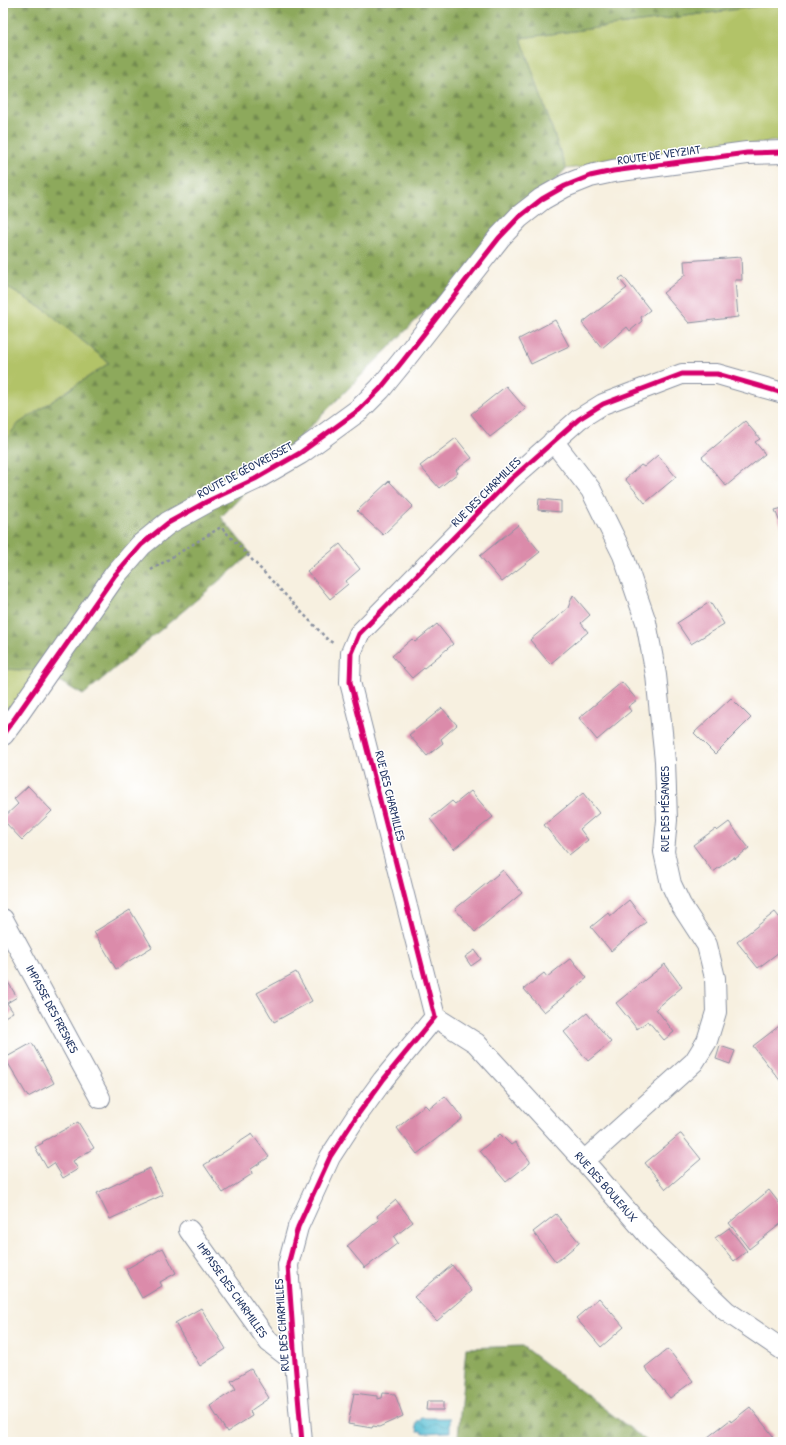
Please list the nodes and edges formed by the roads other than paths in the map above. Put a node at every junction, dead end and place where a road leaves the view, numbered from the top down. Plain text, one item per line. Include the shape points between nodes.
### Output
1 (783, 152) edge
2 (542, 199) joint
3 (783, 393) edge
4 (553, 441) junction
5 (3, 734) edge
6 (3, 919) edge
7 (435, 1017) junction
8 (100, 1098) dead end
9 (584, 1161) junction
10 (189, 1230) dead end
11 (783, 1350) edge
12 (295, 1362) junction
13 (302, 1442) edge

1 - 2 street, ROUTE DE VEYZIAT via 747,153 613,171 590,176
2 - 5 street, ROUTE DE GÉOVREISSET via 519,217 499,238 380,389 359,410 300,453 168,523 141,545 115,575
3 - 4 street, RUE DES CHARMILLES via 717,374 682,374 603,404 579,419
4 - 7 street, RUE DES CHARMILLES via 510,480 360,634 351,653 350,682
4 - 9 street, RUE DES MÉSANGES via 591,490 623,555 646,622 656,675 665,761 667,820 664,852 672,884 681,905 707,946 715,978 716,1012 707,1042 694,1062
6 - 8 street, IMPASSE DES FRESNES
7 - 9 street, RUE DES BOULEAUX via 476,1043
7 - 12 street, RUE DES CHARMILLES via 356,1117 330,1157 298,1227 288,1266
9 - 11 street, RUE DES BOULEAUX via 654,1242 726,1312
10 - 12 street, IMPASSE DES CHARMILLES via 269,1342
12 - 13 street, RUE DES CHARMILLES

